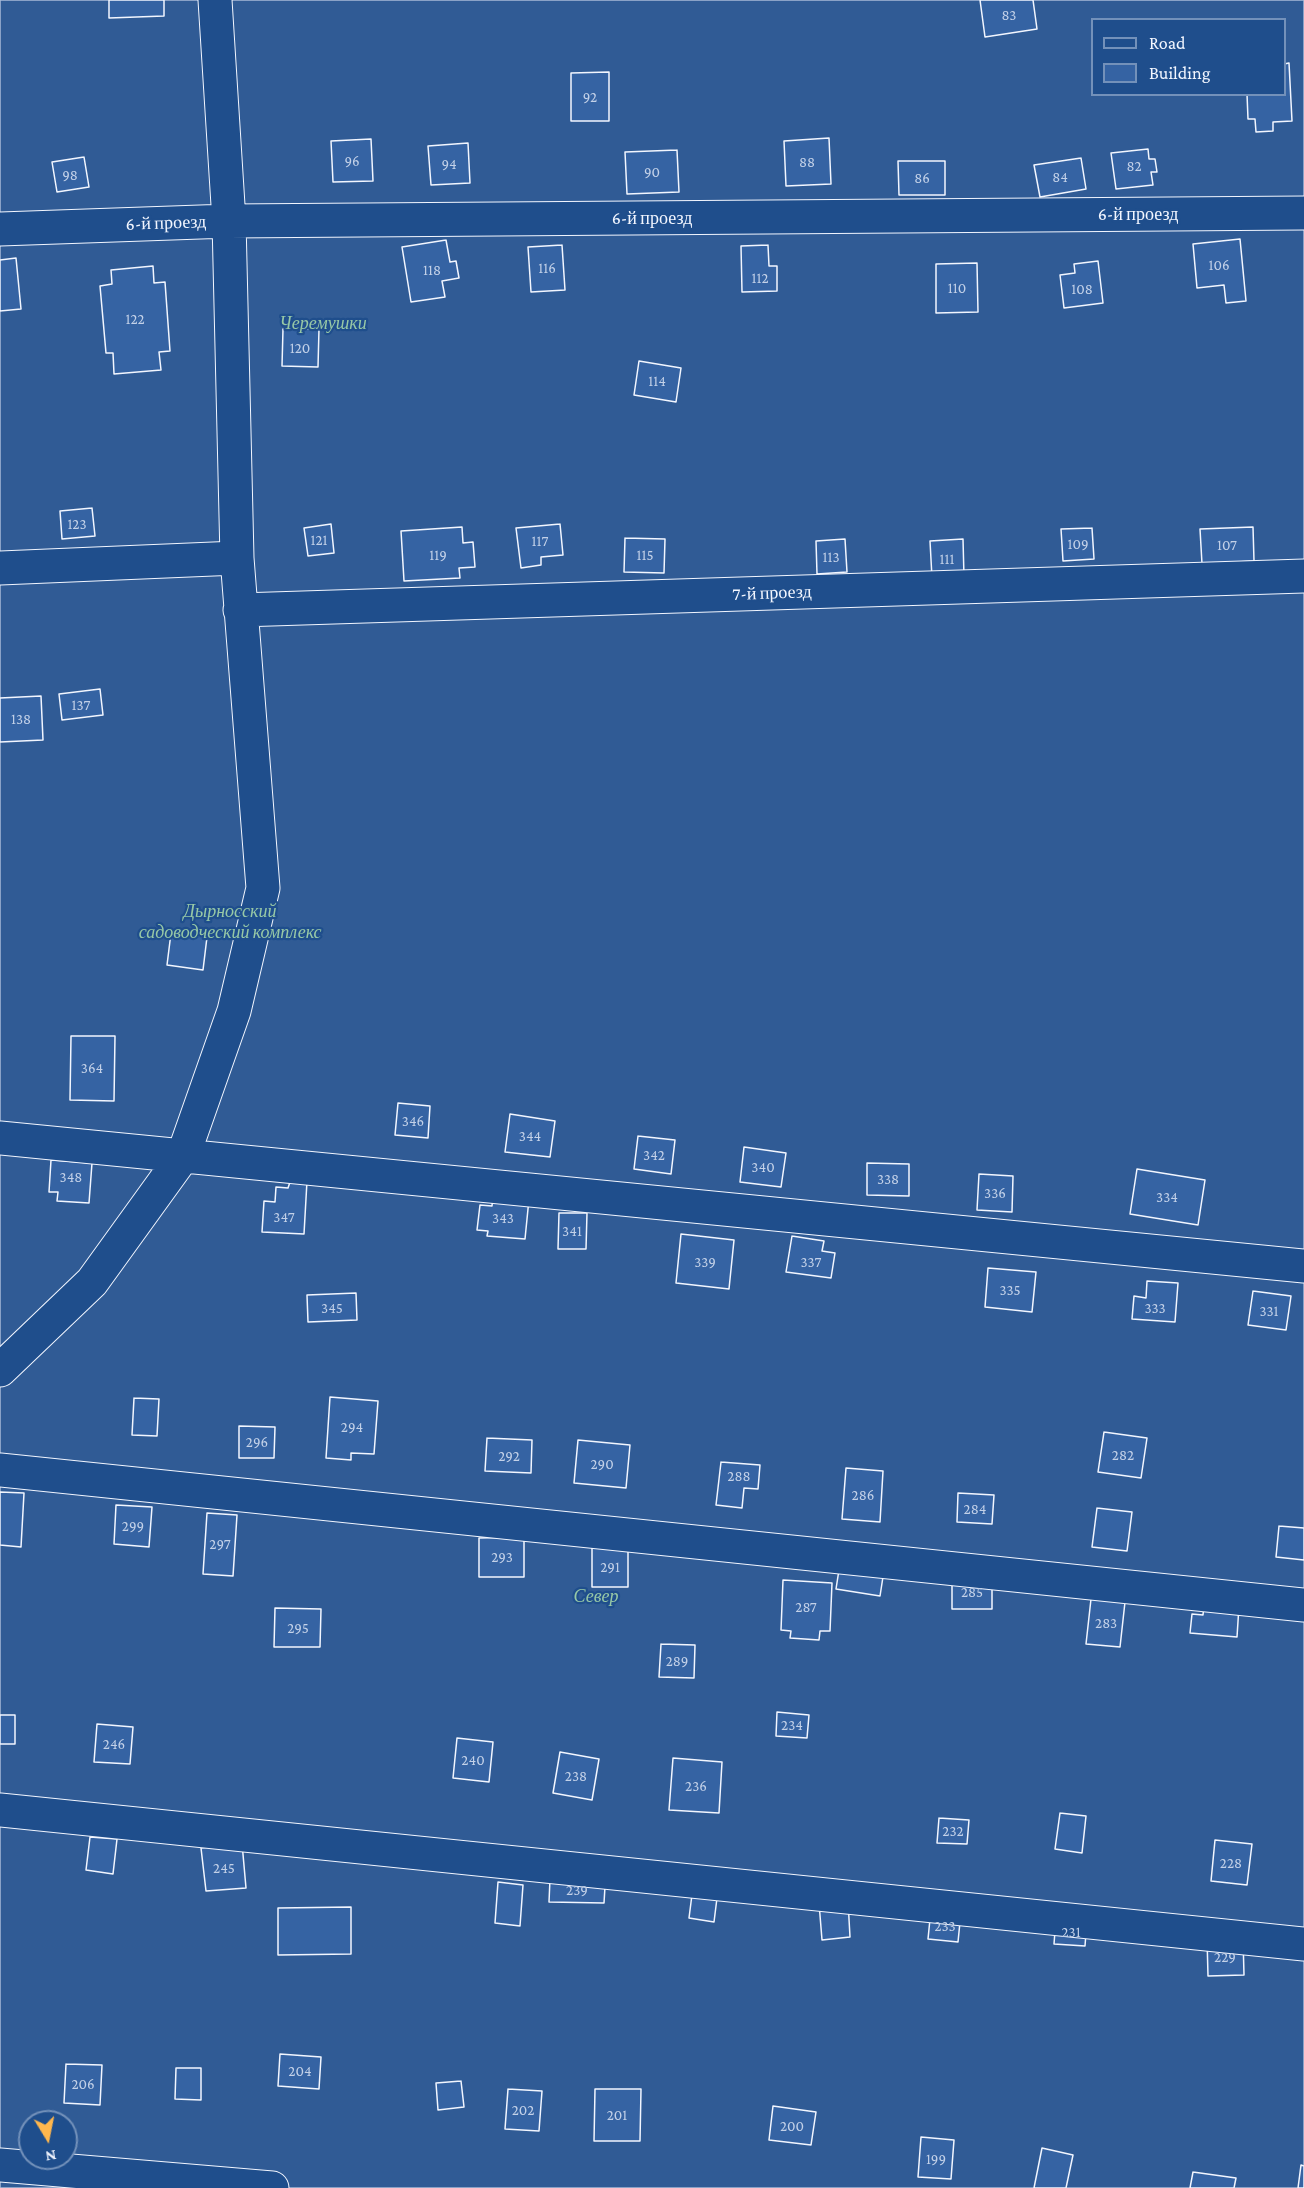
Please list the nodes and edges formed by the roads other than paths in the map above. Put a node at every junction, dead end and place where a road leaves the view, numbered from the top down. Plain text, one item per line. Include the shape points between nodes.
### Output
1 (215, 0) edge
2 (1304, 213) edge
3 (229, 221) junction
4 (0, 229) edge
5 (237, 558) junction
6 (0, 568) edge
7 (1304, 576) edge
8 (240, 610) junction
9 (0, 1138) edge
10 (183, 1156) junction
11 (1304, 1266) edge
12 (0, 1370) edge
13 (0, 1470) edge
14 (1304, 1605) edge
15 (0, 1809) edge
16 (1304, 1944) edge
17 (0, 2165) edge
18 (272, 2188) edge

1 - 3 street
2 - 3 street, 6-й проезд
3 - 4 street, 6-й проезд
3 - 5 street
5 - 6 street
5 - 8 street
7 - 8 street, 7-й проезд
8 - 10 street via 263,888 234,1011
9 - 10 street
10 - 11 street
10 - 12 street via 92,1282
13 - 14 street
15 - 16 street
17 - 18 street

